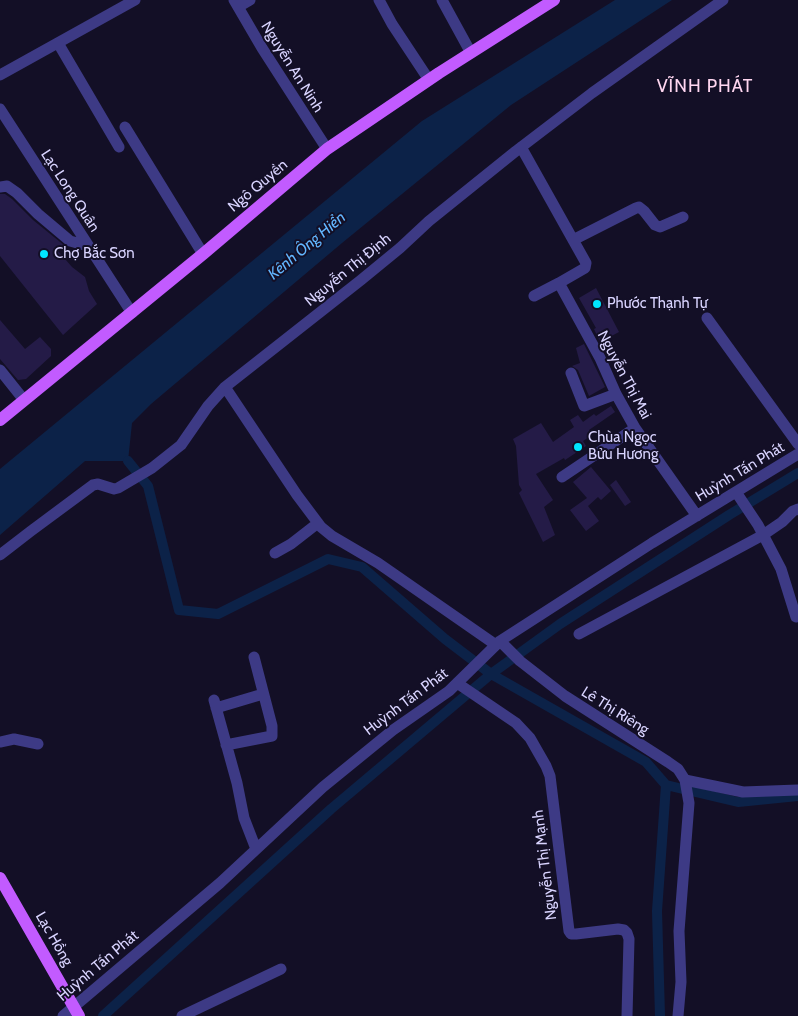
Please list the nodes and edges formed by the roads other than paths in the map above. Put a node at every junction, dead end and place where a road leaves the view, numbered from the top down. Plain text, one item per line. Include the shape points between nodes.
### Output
1 (136, 0) edge
2 (250, 0) edge
3 (379, 0) edge
4 (442, 0) edge
5 (554, 0) edge
6 (723, 0) edge
7 (236, 4) edge
8 (58, 42) junction
9 (471, 53) junction
10 (0, 75) edge
11 (429, 80) junction
12 (0, 109) edge
13 (125, 128) dead end
14 (119, 147) dead end
15 (521, 147) junction
16 (326, 149) junction
17 (0, 187) edge
18 (683, 217) dead end
19 (573, 240) junction
20 (88, 246) junction
21 (203, 254) junction
22 (558, 283) junction
23 (534, 296) dead end
24 (132, 313) junction
25 (707, 318) dead end
26 (0, 370) edge
27 (571, 373) dead end
28 (225, 387) junction
29 (616, 394) junction
30 (24, 400) junction
31 (0, 420) edge
32 (635, 428) junction
33 (798, 444) edge
34 (798, 454) edge
35 (562, 477) dead end
36 (739, 497) junction
37 (798, 509) edge
38 (697, 516) junction
39 (318, 523) junction
40 (760, 530) junction
41 (275, 552) dead end
42 (0, 555) edge
43 (794, 595) edge
44 (796, 617) dead end
45 (579, 634) dead end
46 (498, 645) junction
47 (254, 657) dead end
48 (462, 683) junction
49 (263, 694) junction
50 (0, 742) edge
51 (38, 744) dead end
52 (226, 745) junction
53 (687, 785) junction
54 (798, 790) edge
55 (256, 850) junction
56 (0, 878) edge
57 (281, 968) dead end
58 (76, 1011) edge
59 (63, 1016) edge
60 (182, 1016) edge
61 (627, 1016) edge
62 (678, 1016) edge

1 - 8 street
2 - 7 street
3 - 11 street
4 - 9 street
5 - 9 main road, Ngô Quyền
6 - 15 street, Nguyễn Thị Định
7 - 16 street, Nguyễn An Ninh
8 - 10 street
8 - 14 street
9 - 11 main road, Ngô Quyền
11 - 16 main road, Ngô Quyền
12 - 20 street, Lạc Long Quân
13 - 21 street
15 - 19 street
15 - 28 street, Nguyễn Thị Định via 361,280
16 - 21 main road, Ngô Quyền
17 - 20 street via 7,186 17,193 70,241
18 - 19 street via 655,226 639,207
19 - 22 street via 586,263 585,268
20 - 24 street, Lạc Long Quân
21 - 24 main road, Ngô Quyền
22 - 23 street
22 - 29 street, Nguyễn Thị Mai
24 - 30 main road, Ngô Quyền
25 - 33 street
26 - 30 street
27 - 29 street via 584,406
28 - 39 street, Lê Thị Riêng
28 - 42 street, Nguyễn Thị Định via 180,445 152,468 114,489 93,485
29 - 32 street, Nguyễn Thị Mai
30 - 31 main road, Ngô Quyền
32 - 35 street
32 - 38 street, Nguyễn Thị Mai
34 - 36 street, Huỳnh Tấn Phát
36 - 38 street, Huỳnh Tấn Phát
36 - 40 street
37 - 40 street via 782,522
38 - 46 street, Huỳnh Tấn Phát
39 - 41 street via 292,544
39 - 46 street, Lê Thị Riêng via 332,536 378,562
40 - 43 street
40 - 45 street via 716,560
43 - 44 street
46 - 48 street, Huỳnh Tấn Phát
46 - 53 street, Lê Thị Riêng via 565,696 678,769
47 - 49 street
48 - 55 street, Huỳnh Tấn Phát via 393,730 323,787
48 - 61 street, Nguyễn Thị Mạnh via 516,723 530,738 546,766 550,776 569,931 576,934 624,930 628,936
49 - 52 street via 272,736
49 - 52 street via 215,704
50 - 51 street via 14,739
52 - 55 street via 244,818
53 - 54 street via 743,792
53 - 62 street via 689,803 679,931 681,982
55 - 58 street, Huỳnh Tấn Phát
56 - 58 main road, Lạc Hồng
57 - 60 street
58 - 59 street, Huỳnh Tấn Phát

